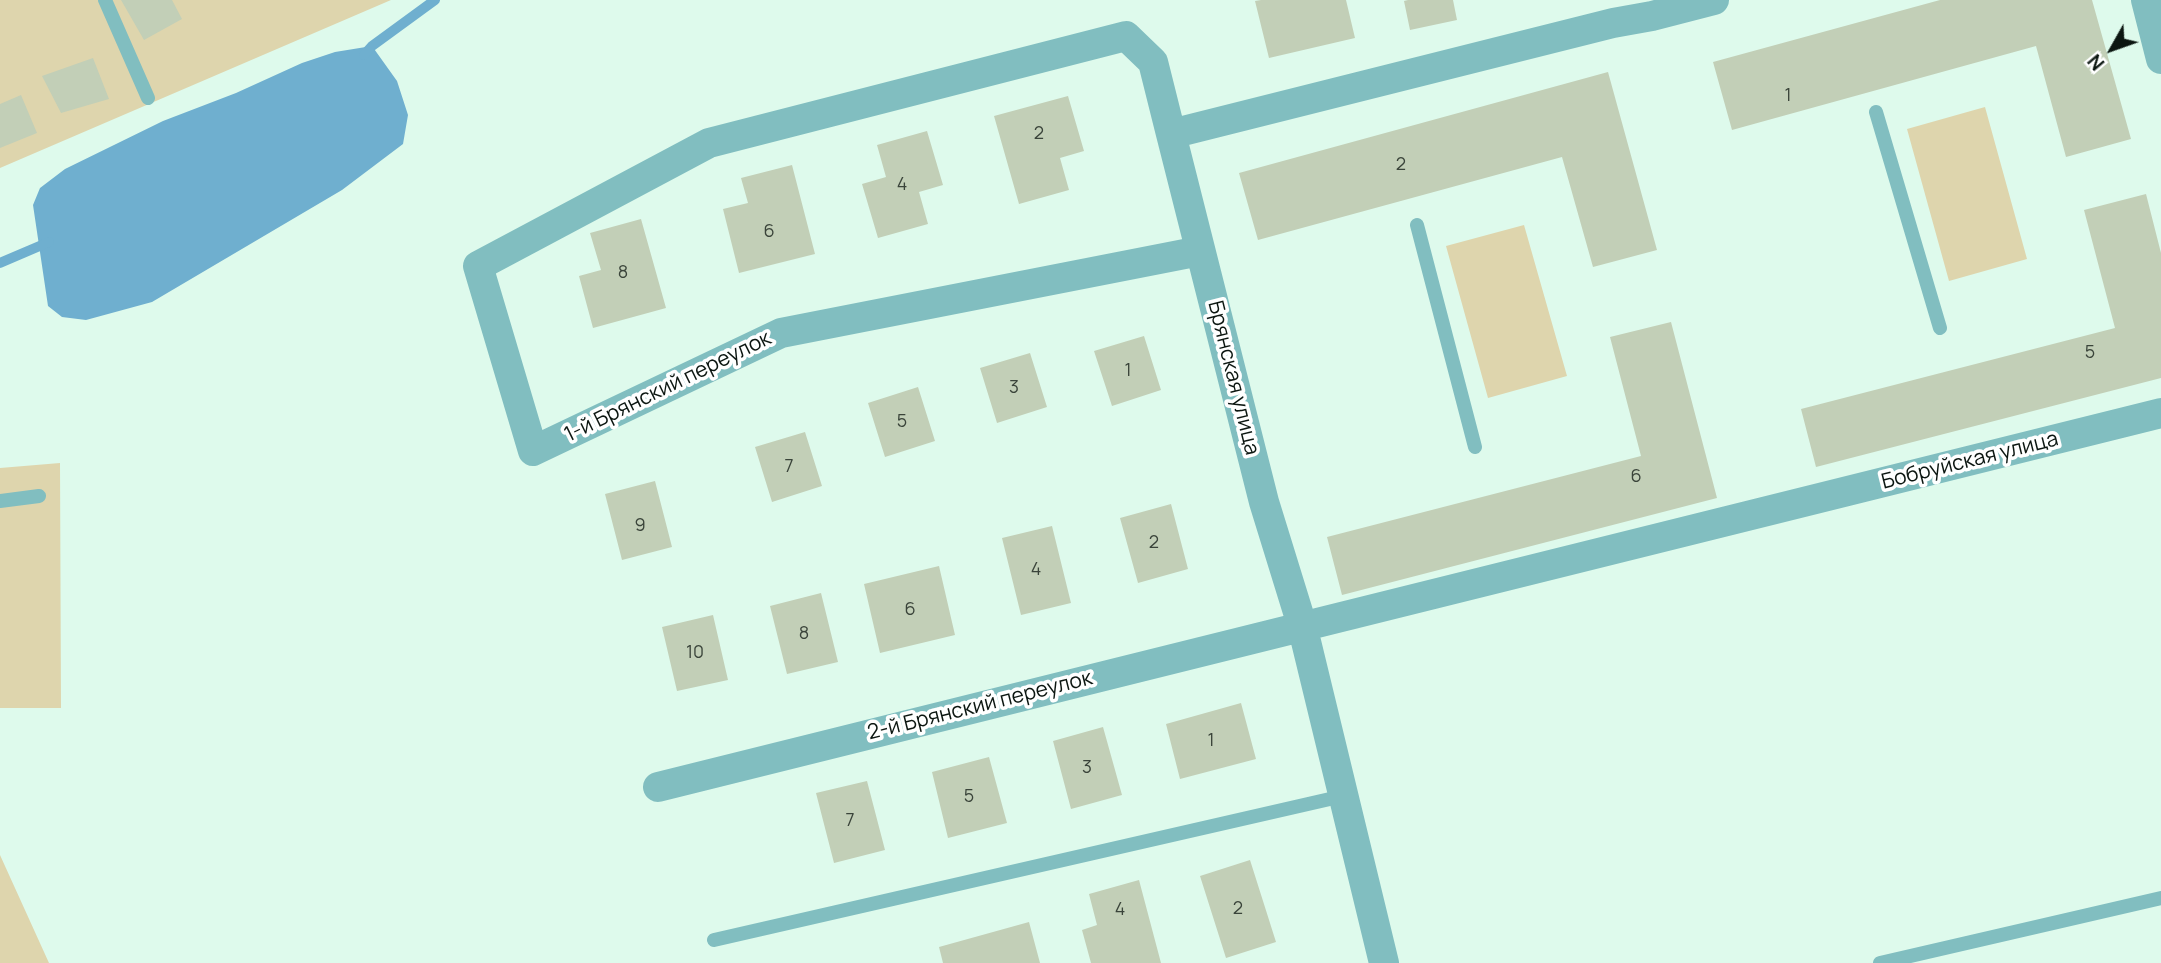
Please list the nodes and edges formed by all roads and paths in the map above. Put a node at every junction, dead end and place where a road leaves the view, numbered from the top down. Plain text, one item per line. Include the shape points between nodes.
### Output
1 (105, 0) edge
2 (1714, 0) edge
3 (2146, 0) edge
4 (2161, 59) edge
5 (148, 98) dead end
6 (1876, 112) dead end
7 (1171, 134) junction
8 (1417, 225) dead end
9 (1200, 251) junction
10 (478, 266) joint
11 (1940, 328) dead end
12 (2161, 413) edge
13 (1475, 447) dead end
14 (39, 496) dead end
15 (0, 501) edge
16 (1301, 625) junction
17 (658, 787) dead end
18 (1343, 796) junction
19 (2161, 898) edge
20 (714, 940) dead end
21 (1889, 962) edge
22 (1384, 963) edge

1 - 5 lane
2 - 7 street
3 - 4 street
6 - 11 lane
7 - 9 street, Брянская улица
7 - 10 street, Брянская улица via 1153,62 1126,36 709,143
8 - 13 lane
9 - 10 street, 1-й Брянский переулок via 781,333 534,451
9 - 16 street, Брянская улица via 1264,502
12 - 16 street, Бобруйская улица
14 - 15 lane
16 - 17 street, 2-й Брянский переулок
16 - 18 street, Брянская улица
18 - 20 lane
18 - 22 street, Брянская улица
19 - 21 lane

